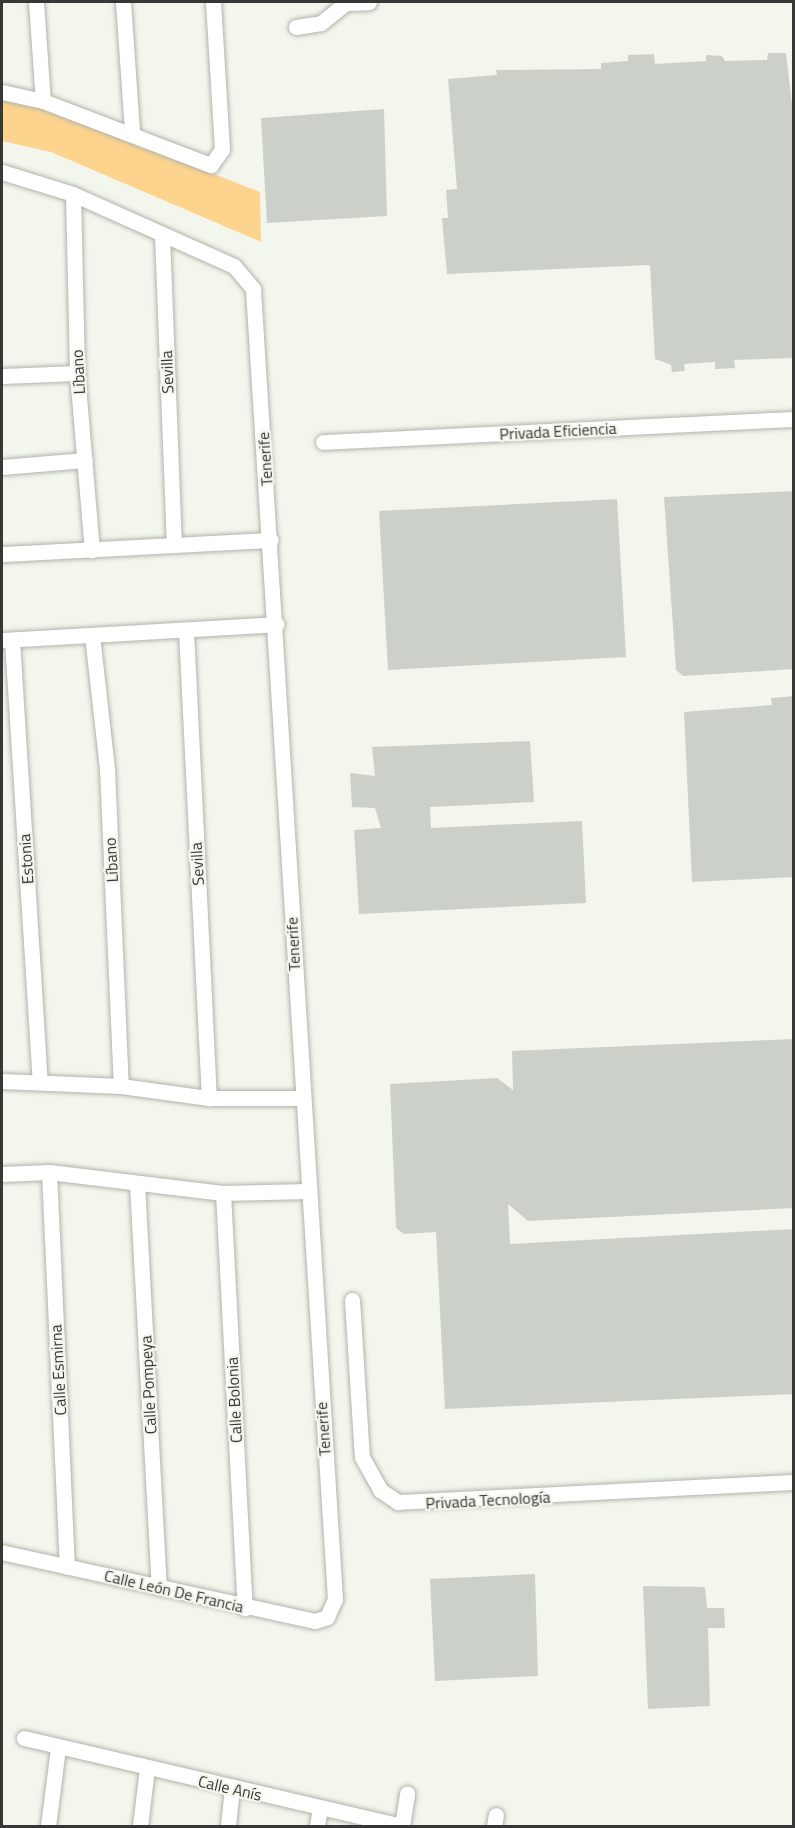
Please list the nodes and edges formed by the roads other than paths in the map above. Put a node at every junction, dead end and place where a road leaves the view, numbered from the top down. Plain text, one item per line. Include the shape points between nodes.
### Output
1 (36, 2) edge
2 (123, 2) edge
3 (213, 2) edge
4 (369, 2) edge
5 (296, 27) dead end
6 (2, 92) edge
7 (43, 101) junction
8 (132, 132) junction
9 (2, 172) edge
10 (73, 194) junction
11 (162, 235) junction
12 (77, 373) junction
13 (2, 376) edge
14 (794, 419) edge
15 (323, 442) dead end
16 (85, 460) junction
17 (2, 467) edge
18 (271, 540) junction
19 (174, 544) junction
20 (92, 550) junction
21 (2, 554) edge
22 (277, 624) junction
23 (186, 630) junction
24 (92, 635) junction
25 (7, 640) edge
26 (40, 1079) junction
27 (2, 1081) edge
28 (121, 1086) junction
29 (209, 1098) junction
30 (301, 1098) junction
31 (49, 1172) junction
32 (2, 1174) edge
33 (137, 1184) junction
34 (307, 1191) junction
35 (223, 1193) junction
36 (352, 1300) dead end
37 (794, 1482) edge
38 (2, 1552) edge
39 (67, 1568) junction
40 (159, 1587) junction
41 (335, 1599) joint
42 (245, 1608) junction
43 (24, 1738) dead end
44 (58, 1748) junction
45 (147, 1768) junction
46 (232, 1789) junction
47 (407, 1793) dead end
48 (320, 1808) junction
49 (402, 1826) edge
50 (48, 1827) edge
51 (140, 1827) edge
52 (228, 1827) edge
53 (317, 1827) edge

1 - 7 street
2 - 8 street
3 - 8 street via 222,149 216,163 204,164
4 - 5 street via 346,3 321,23
6 - 7 street
7 - 8 street
9 - 10 street
10 - 11 street
10 - 12 street, Líbano
11 - 18 street, Tenerife via 234,266 253,289
11 - 19 street, Sevilla
12 - 13 street
12 - 16 street, Líbano
14 - 15 street, Privada Eficiencia
16 - 17 street
16 - 20 street, Líbano
18 - 19 street
18 - 22 street, Tenerife
19 - 20 street
20 - 21 street
22 - 23 street
22 - 30 street, Tenerife
23 - 24 street
23 - 29 street, Sevilla
24 - 25 street
24 - 28 street, Líbano via 107,769
25 - 26 street, Estonia
26 - 27 street
26 - 28 street
28 - 29 street
29 - 30 street
30 - 34 street, Tenerife
31 - 32 street
31 - 33 street
31 - 39 street, Calle Esmirna
33 - 35 street
33 - 40 street, Calle Pompeya
34 - 35 street
34 - 41 street, Tenerife
35 - 42 street, Calle Bolonia
36 - 37 street, Privada Tecnología via 362,1457 380,1490 398,1502
38 - 39 street, Calle León De Francia
39 - 40 street, Calle León De Francia
40 - 42 street, Calle León De Francia
41 - 42 street, Calle León De Francia via 327,1617 315,1621
43 - 44 street, Calle Anís
44 - 45 street, Calle Anís
44 - 50 street
45 - 46 street, Calle Anís
45 - 51 street
46 - 48 street, Calle Anís
46 - 52 street
47 - 49 street
48 - 49 street, Calle Anís
48 - 53 street

